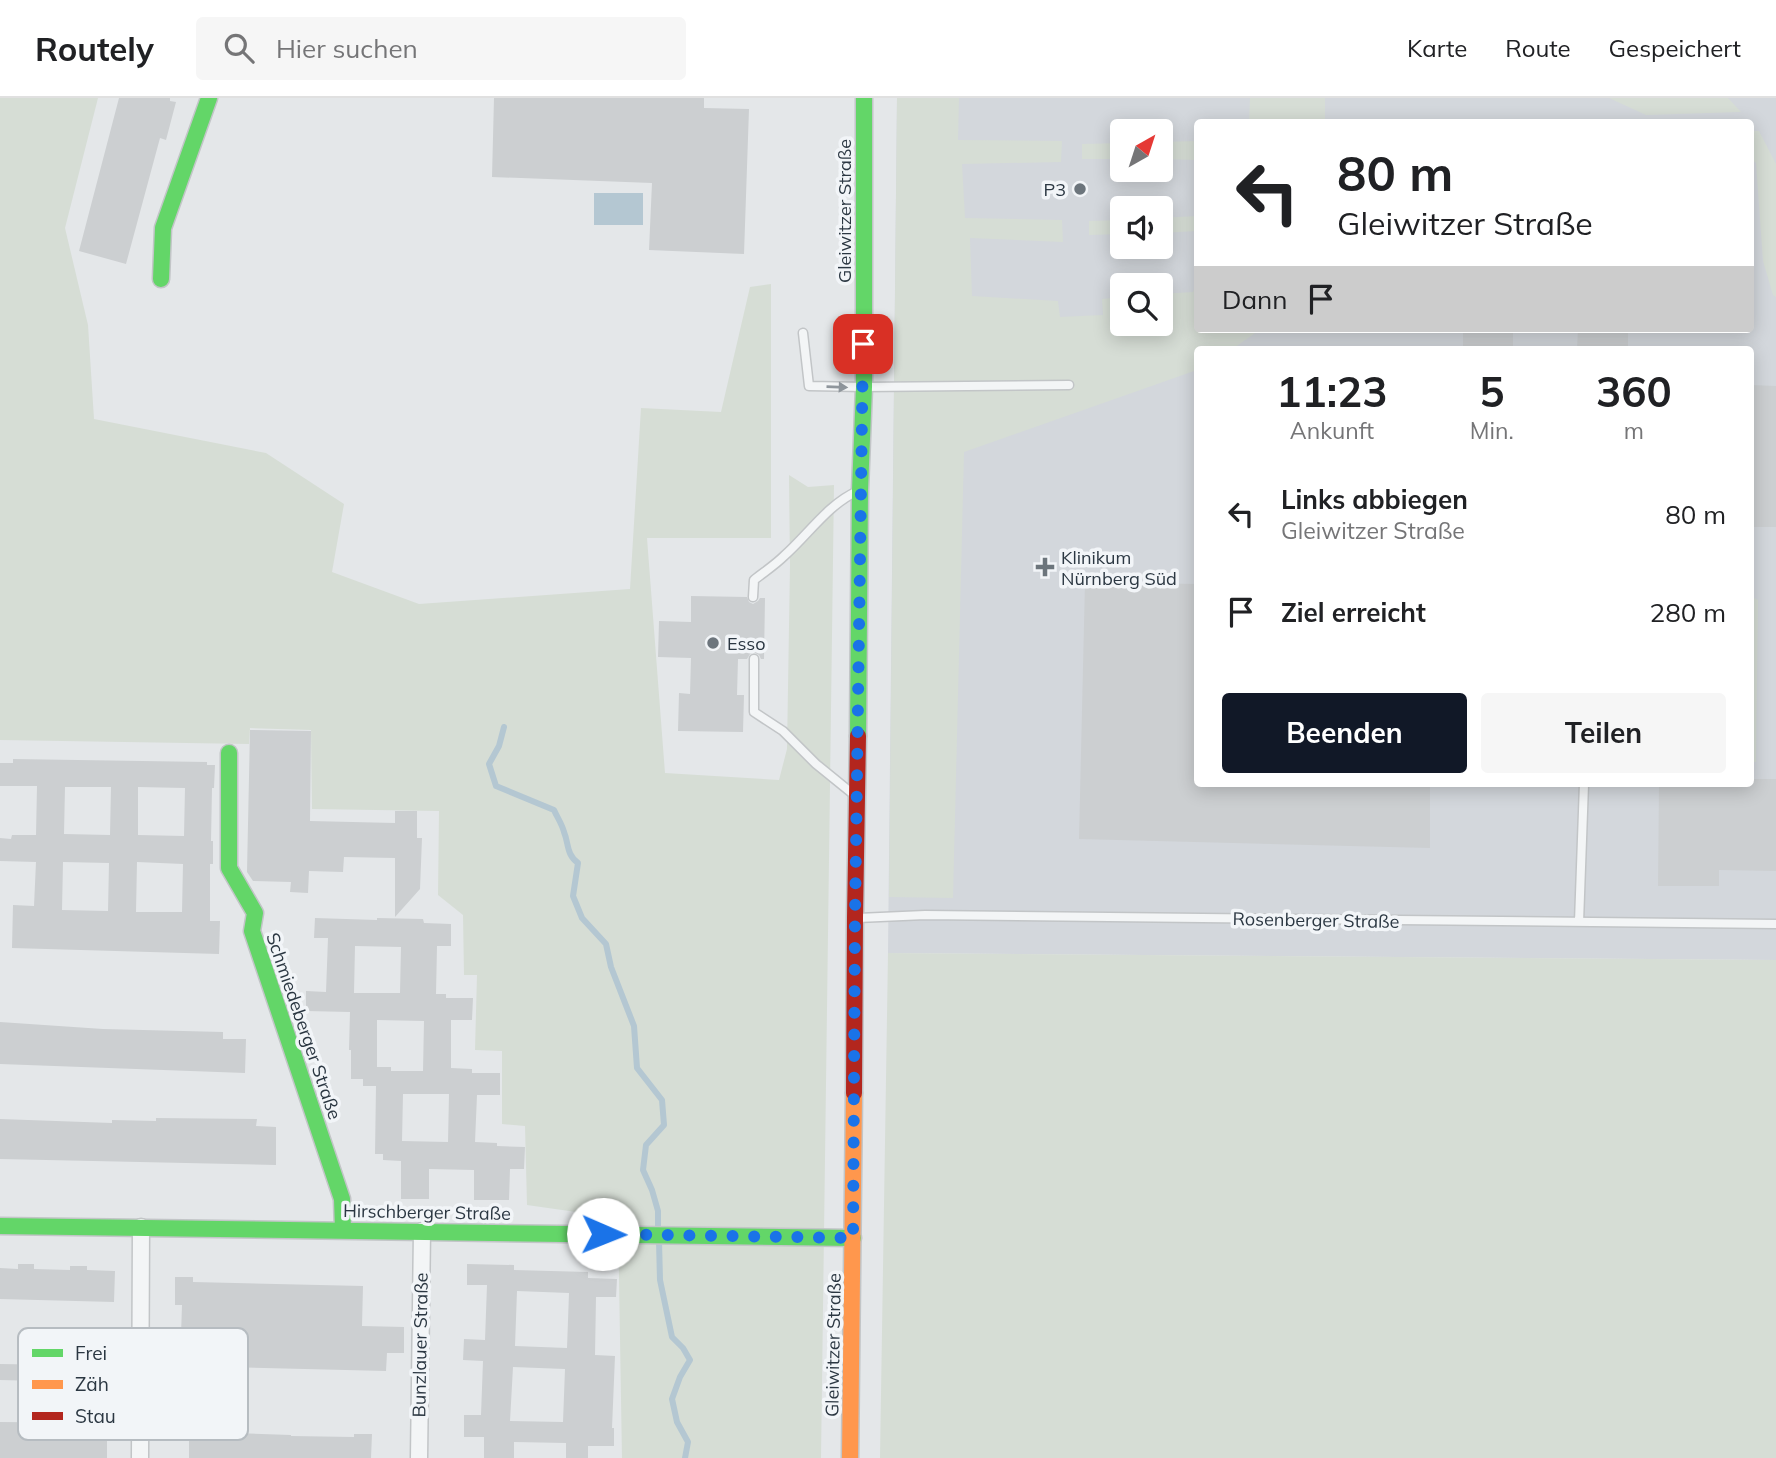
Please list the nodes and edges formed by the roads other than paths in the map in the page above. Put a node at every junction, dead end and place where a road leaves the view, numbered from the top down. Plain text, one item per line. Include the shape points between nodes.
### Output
1 (209, 98) edge
2 (864, 98) edge
3 (161, 279) dead end
4 (803, 333) dead end
5 (1069, 385) dead end
6 (864, 387) junction
7 (860, 490) junction
8 (753, 597) dead end
9 (754, 659) dead end
10 (229, 754) dead end
11 (1584, 787) edge
12 (858, 798) junction
13 (855, 918) junction
14 (1579, 922) junction
15 (1776, 924) edge
16 (0, 1226) edge
17 (141, 1227) junction
18 (343, 1230) junction
19 (422, 1231) junction
20 (853, 1238) junction
21 (141, 1328) edge
22 (140, 1440) edge
23 (140, 1458) edge
24 (419, 1458) edge
25 (850, 1458) edge

1 - 3 street via 163,228
2 - 6 street, Gleiwitzer Straße
4 -> 6 lane via 809,386
5 - 6 lane
6 - 7 street, Gleiwitzer Straße
7 - 8 lane via 848,495 754,580
7 - 12 street, Gleiwitzer Straße
9 - 12 lane via 754,712
10 - 18 street, Schmiedeberger Straße via 229,868 255,913 252,931 341,1199
11 - 14 lane
12 - 13 street, Gleiwitzer Straße
13 - 14 lane, Rosenberger Straße
13 - 20 street, Gleiwitzer Straße
14 - 15 lane, Rosenberger Straße
16 - 17 street, Hirschberger Straße
17 - 18 street, Hirschberger Straße
17 - 21 street
18 - 19 street, Hirschberger Straße
19 - 20 street, Hirschberger Straße
19 - 24 street, Bunzlauer Straße
20 - 25 street, Gleiwitzer Straße
22 - 23 street

